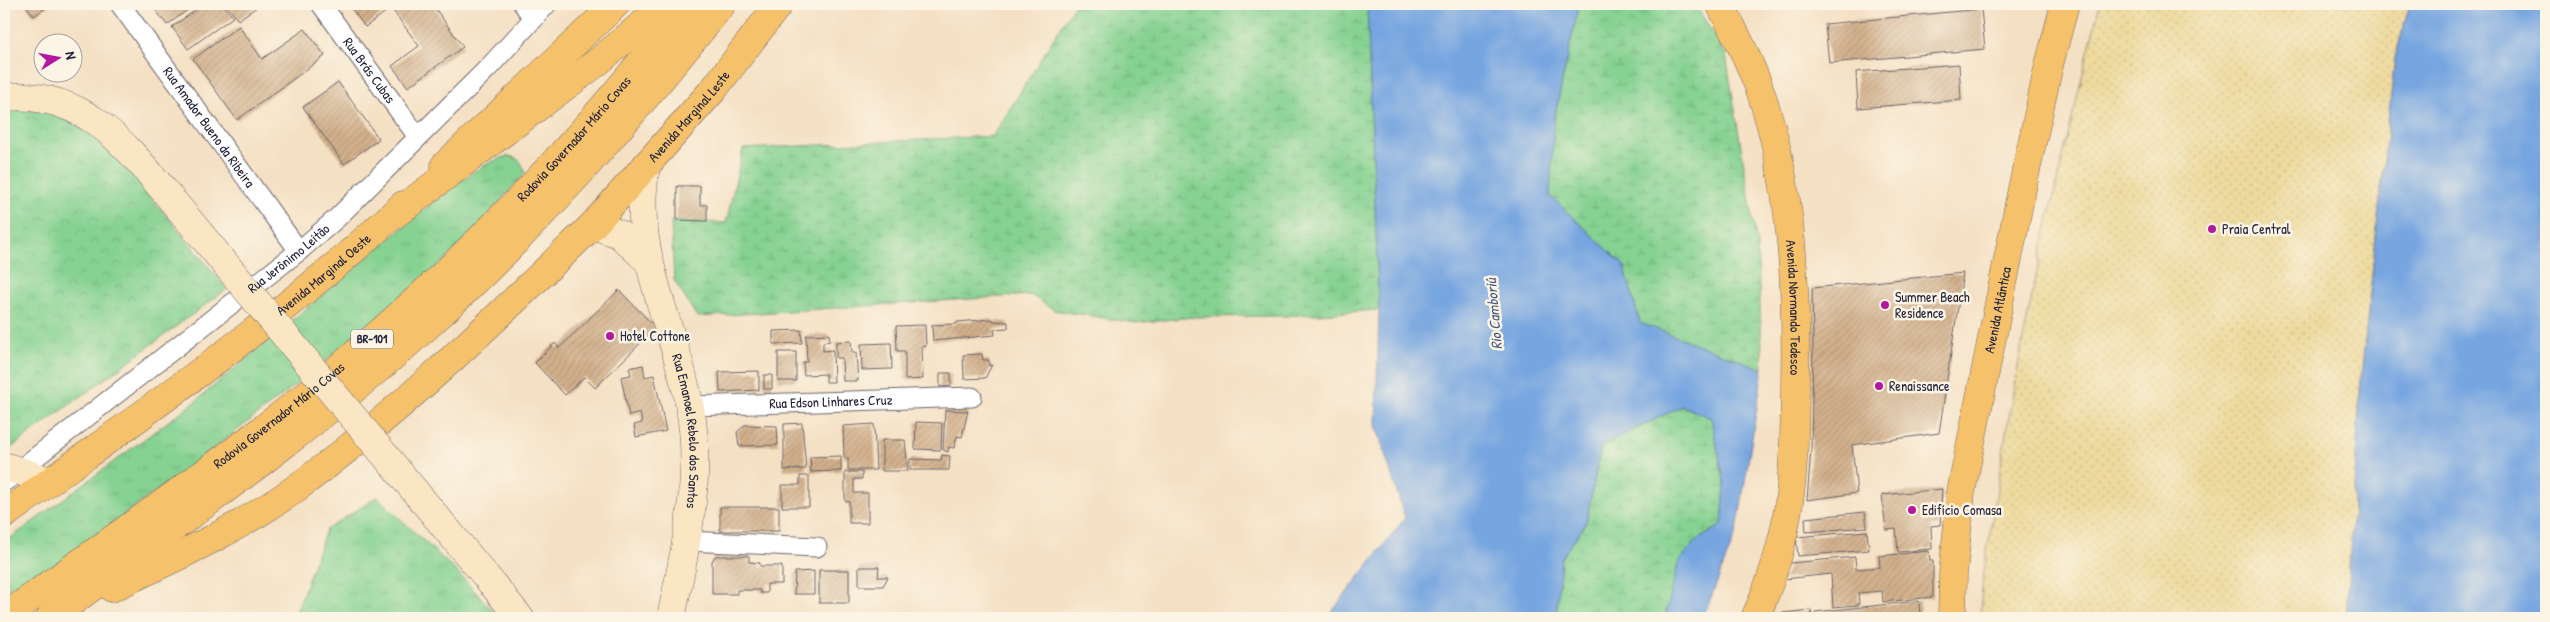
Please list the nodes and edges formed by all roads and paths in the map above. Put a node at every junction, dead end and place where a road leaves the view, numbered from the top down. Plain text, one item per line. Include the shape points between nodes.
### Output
1 (120, 4) edge
2 (321, 4) edge
3 (522, 4) edge
4 (547, 4) edge
5 (616, 4) edge
6 (666, 4) edge
7 (688, 4) edge
8 (722, 4) edge
9 (779, 4) edge
10 (1720, 4) edge
11 (2065, 4) edge
12 (534, 19) junction
13 (4, 97) edge
14 (418, 137) junction
15 (646, 167) junction
16 (386, 221) junction
17 (593, 225) junction
18 (299, 251) junction
19 (649, 262) junction
20 (972, 397) dead end
21 (690, 406) junction
22 (9, 473) edge
23 (50, 481) junction
24 (4, 515) edge
25 (686, 540) junction
26 (817, 547) dead end
27 (670, 614) edge
28 (4, 617) edge
29 (50, 618) edge
30 (520, 618) edge
31 (1754, 618) edge
32 (1952, 618) edge

1 - 18 street, Rua Amador Bueno da Ribeira
2 - 14 street, Rua Brás Cubas
3 - 12 street
4 - 12 street, Rua Jerônimo Leitão
5 - 16 main road, Avenida Marginal Oeste
6 - 16 main road via 599,61
7 - 28 main road, Rodovia Governador Mário Covas / BR-101 via 587,126 496,222 404,311 305,395
8 - 29 main road, Rodovia Governador Mário Covas / BR-101 via 570,184 425,329 282,447
9 - 15 main road, Avenida Marginal Leste via 713,90
10 - 31 main road, Avenida Normando Tedesco via 1752,72 1770,123 1789,227 1796,305 1794,453 1789,512 1778,559
11 - 32 main road, Avenida Atlântica via 2026,170 1961,492
12 - 14 street, Rua Jerônimo Leitão
13 - 30 main road, bridge via 44,98 73,108 100,123 128,148
14 - 18 street, Rua Jerônimo Leitão
15 - 17 main road, Avenida Marginal Leste
15 - 19 main road, Rua Emanoel Rebelo dos Santos via 641,207
16 - 23 main road, Avenida Marginal Oeste via 237,342
17 - 19 main road, Rua Emanoel Rebelo dos Santos via 619,234
17 - 29 main road, Avenida Marginal Leste via 389,414 295,489 247,520
18 - 22 street, Rua Jerônimo Leitão
19 - 21 main road, Rua Emanoel Rebelo dos Santos
20 - 21 street, Rua Edson Linhares Cruz
21 - 25 main road, Rua Emanoel Rebelo dos Santos via 695,451
22 - 23 main road
23 - 24 main road, Avenida Marginal Oeste
25 - 26 street
25 - 27 main road, Rua Emanoel Rebelo dos Santos

